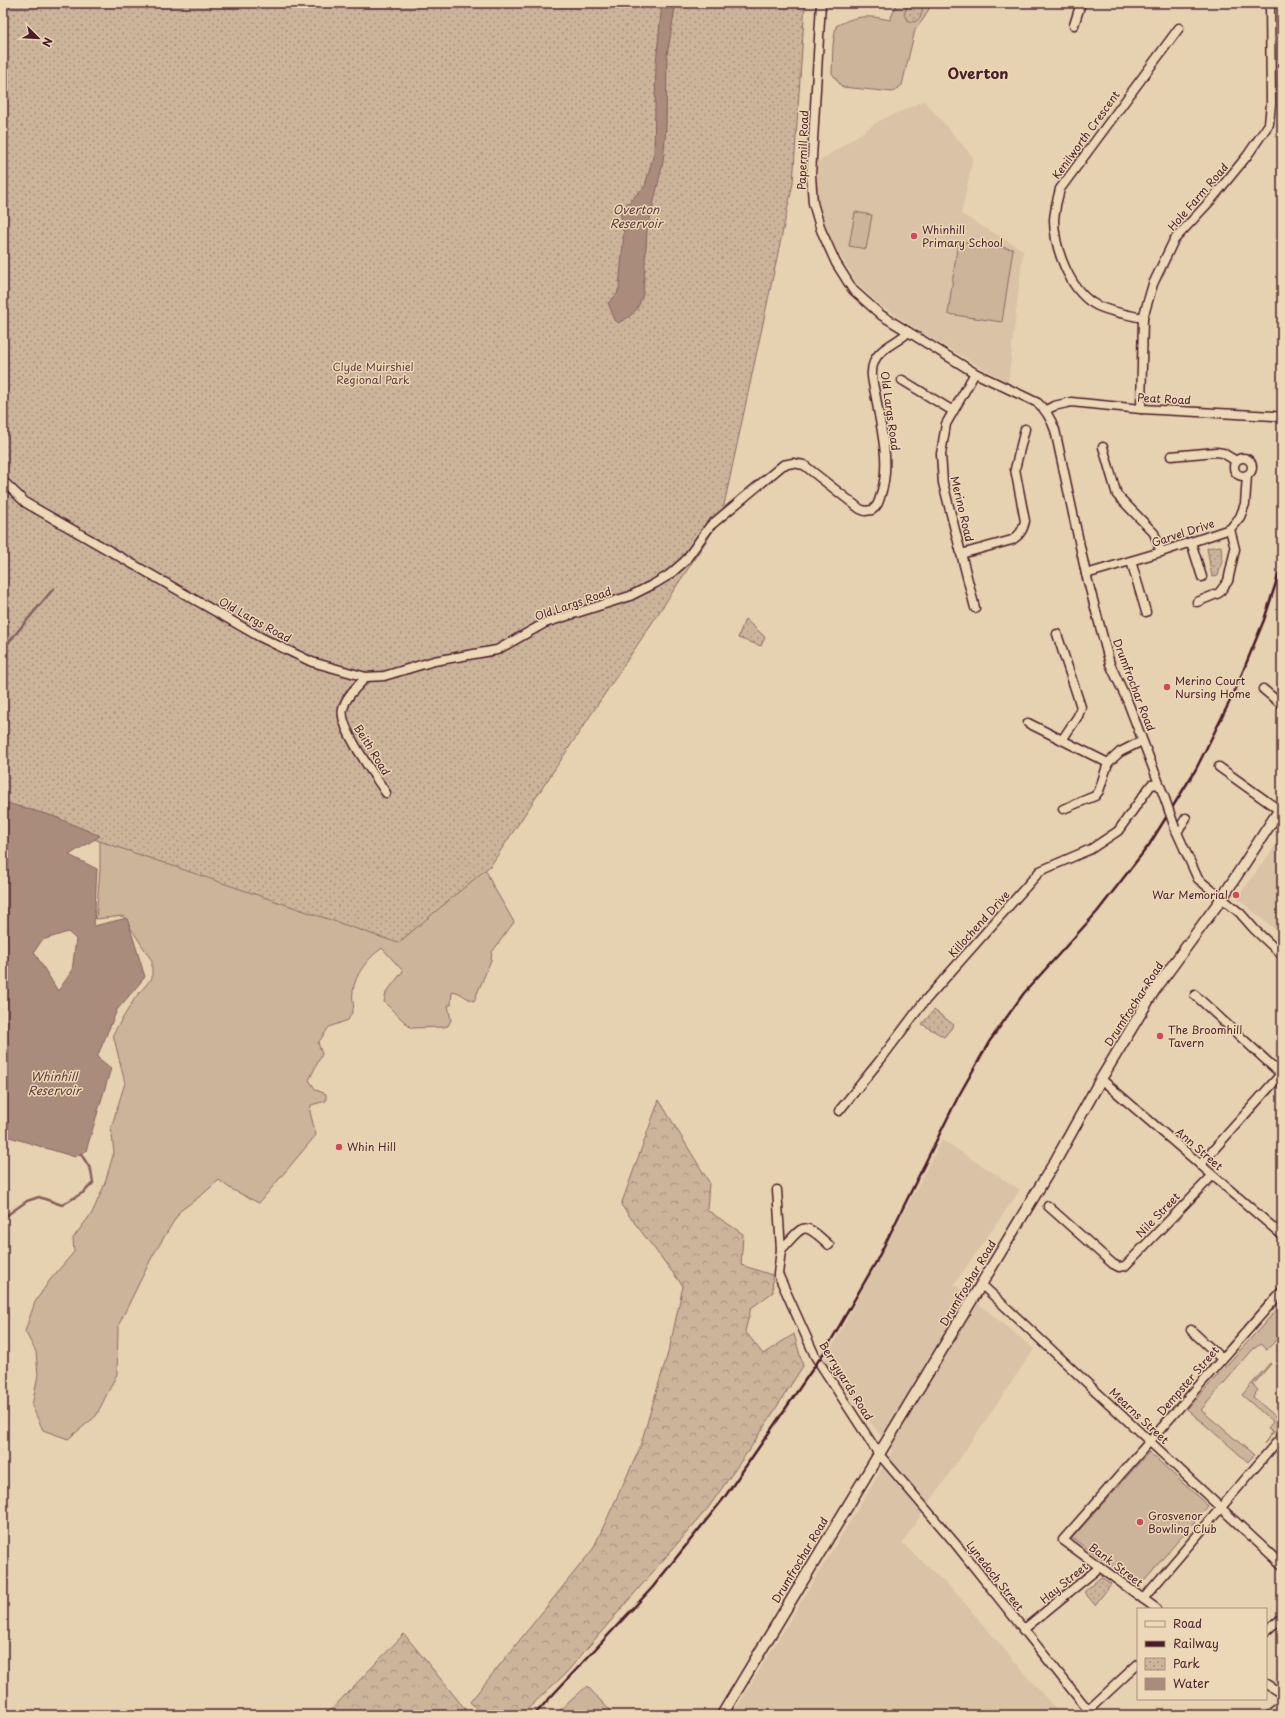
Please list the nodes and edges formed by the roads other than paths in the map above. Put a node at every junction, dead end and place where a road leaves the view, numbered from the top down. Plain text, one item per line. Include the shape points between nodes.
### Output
1 (821, 3) edge
2 (1081, 3) edge
3 (1267, 3) edge
4 (1270, 3) edge
5 (1269, 17) junction
6 (1074, 25) dead end
7 (1179, 28) dead end
8 (1143, 318) junction
9 (908, 332) junction
10 (975, 373) junction
11 (902, 380) dead end
12 (1140, 409) junction
13 (1046, 410) junction
14 (953, 411) junction
15 (1282, 418) edge
16 (1026, 430) dead end
17 (1103, 447) dead end
18 (1171, 456) dead end
19 (1236, 461) junction
20 (1247, 475) junction
21 (3, 481) edge
22 (1230, 529) junction
23 (1191, 542) junction
24 (1161, 552) junction
25 (961, 554) junction
26 (1131, 561) junction
27 (1086, 574) junction
28 (1202, 577) dead end
29 (1197, 602) dead end
30 (975, 608) dead end
31 (1146, 612) dead end
32 (1057, 634) dead end
33 (366, 677) junction
34 (1264, 689) dead end
35 (1282, 705) edge
36 (1028, 723) dead end
37 (1062, 740) junction
38 (1142, 740) junction
39 (1108, 763) junction
40 (1219, 767) dead end
41 (1159, 784) junction
42 (386, 794) dead end
43 (1281, 808) edge
44 (1063, 809) dead end
45 (1186, 818) dead end
46 (1176, 830) junction
47 (1222, 898) junction
48 (1282, 955) edge
49 (1195, 996) dead end
50 (1281, 1073) edge
51 (1101, 1079) junction
52 (840, 1111) dead end
53 (1200, 1165) junction
54 (1212, 1176) junction
55 (777, 1190) dead end
56 (1048, 1206) dead end
57 (1282, 1236) edge
58 (829, 1245) dead end
59 (781, 1250) junction
60 (981, 1284) junction
61 (1282, 1291) edge
62 (1191, 1330) dead end
63 (1222, 1358) junction
64 (1282, 1436) edge
65 (1149, 1441) junction
66 (878, 1453) junction
67 (1221, 1507) junction
68 (1063, 1540) joint
69 (1282, 1564) edge
70 (1100, 1567) junction
71 (1143, 1599) junction
72 (1156, 1608) edge
73 (1282, 1618) edge
74 (1023, 1630) junction
75 (1267, 1631) edge
76 (1137, 1665) edge
77 (1267, 1685) edge
78 (1282, 1694) edge
79 (1282, 1706) edge
80 (1088, 1714) edge
81 (722, 1715) edge
82 (1270, 1715) edge

1 - 9 street, Papermill Road via 812,175 814,203 821,230 836,263 853,290 880,315
2 - 6 street
3 - 5 street
4 - 5 street, Hole Farm Road
5 - 8 street, Hole Farm Road via 1269,124 1219,191 1174,240 1153,284
7 - 8 street, Kenilworth Crescent via 1060,189 1054,221 1058,248 1070,278 1082,293 1097,305
8 - 12 street, Hole Farm Road
9 - 10 street
9 - 33 street, Old Largs Road via 901,340 886,348 874,361 872,375 885,456 884,485 878,503 872,510 860,509 804,465 793,462 783,466 710,526 685,561 670,575 654,584 630,596 545,623 497,650 434,661 384,676
10 - 13 street via 1038,403
10 - 14 street, Merino Road
11 - 14 street
12 - 13 street, Peat Road via 1070,402
12 - 15 street, Peat Road
13 - 27 street, Drumfrochar Road via 1055,430
14 - 25 street, Merino Road via 946,424 943,438 942,476
16 - 25 street via 1015,469 1025,521 1023,529 1012,540
17 - 24 street via 1117,495 1154,533
18 - 19 street via 1216,452
19 - 20 street via 1236,473 1240,476
19 - 20 street via 1243,458 1250,462 1251,469
20 - 22 street, Garvel Drive via 1245,504 1240,517
21 - 33 street, Old Largs Road via 26,503 260,637 312,662
22 - 23 street, Garvel Drive
22 - 29 street via 1235,549 1228,581 1219,593
23 - 24 street, Garvel Drive
23 - 28 street
24 - 26 street, Garvel Drive
25 - 30 street, Merino Road
26 - 27 street, Garvel Drive
26 - 31 street
27 - 38 street, Drumfrochar Road via 1110,664
32 - 37 street via 1081,707
33 - 42 street, Beith Road via 346,700 342,711 345,728
34 - 35 street
36 - 37 street
37 - 39 street
38 - 39 street via 1120,752
38 - 41 street, Drumfrochar Road
39 - 44 street via 1095,796
40 - 43 street
41 - 46 street, Drumfrochar Road, bridge
41 - 52 street, Killochend Drive via 1151,785 1118,831 1091,848 1040,871 923,1002
43 - 47 main road
45 - 46 street
46 - 47 street, Drumfrochar Road via 1198,879
47 - 48 street
47 - 51 main road, Drumfrochar Road via 1154,991
49 - 50 street
50 - 53 street
51 - 53 street, Ann Street
51 - 60 main road, Drumfrochar Road via 1056,1160
53 - 54 street, Ann Street
54 - 56 street, Nile Street via 1125,1266 1112,1264
54 - 57 street, Ann Street
55 - 59 street, Berryyards Road
58 - 59 street via 807,1228 799,1231
59 - 66 street, Berryyards Road via 778,1274 815,1356
60 - 65 street, Mearns Street
60 - 66 main road, Drumfrochar Road
61 - 63 street, Dempster Street
62 - 63 street
63 - 65 street, Dempster Street
64 - 67 street
65 - 67 street, Mearns Street
65 - 68 street, Dempster Street
66 - 74 street, Lynedoch Street via 954,1542
66 - 81 main road, Drumfrochar Road
67 - 69 street, Mearns Street
67 - 71 street
68 - 70 street, Bank Street
70 - 71 street, Bank Street
70 - 74 street, Hay Street
71 - 72 street, Bank Street
73 - 75 street
74 - 80 street, Lynedoch Street
76 - 80 street
77 - 78 street
79 - 82 street

